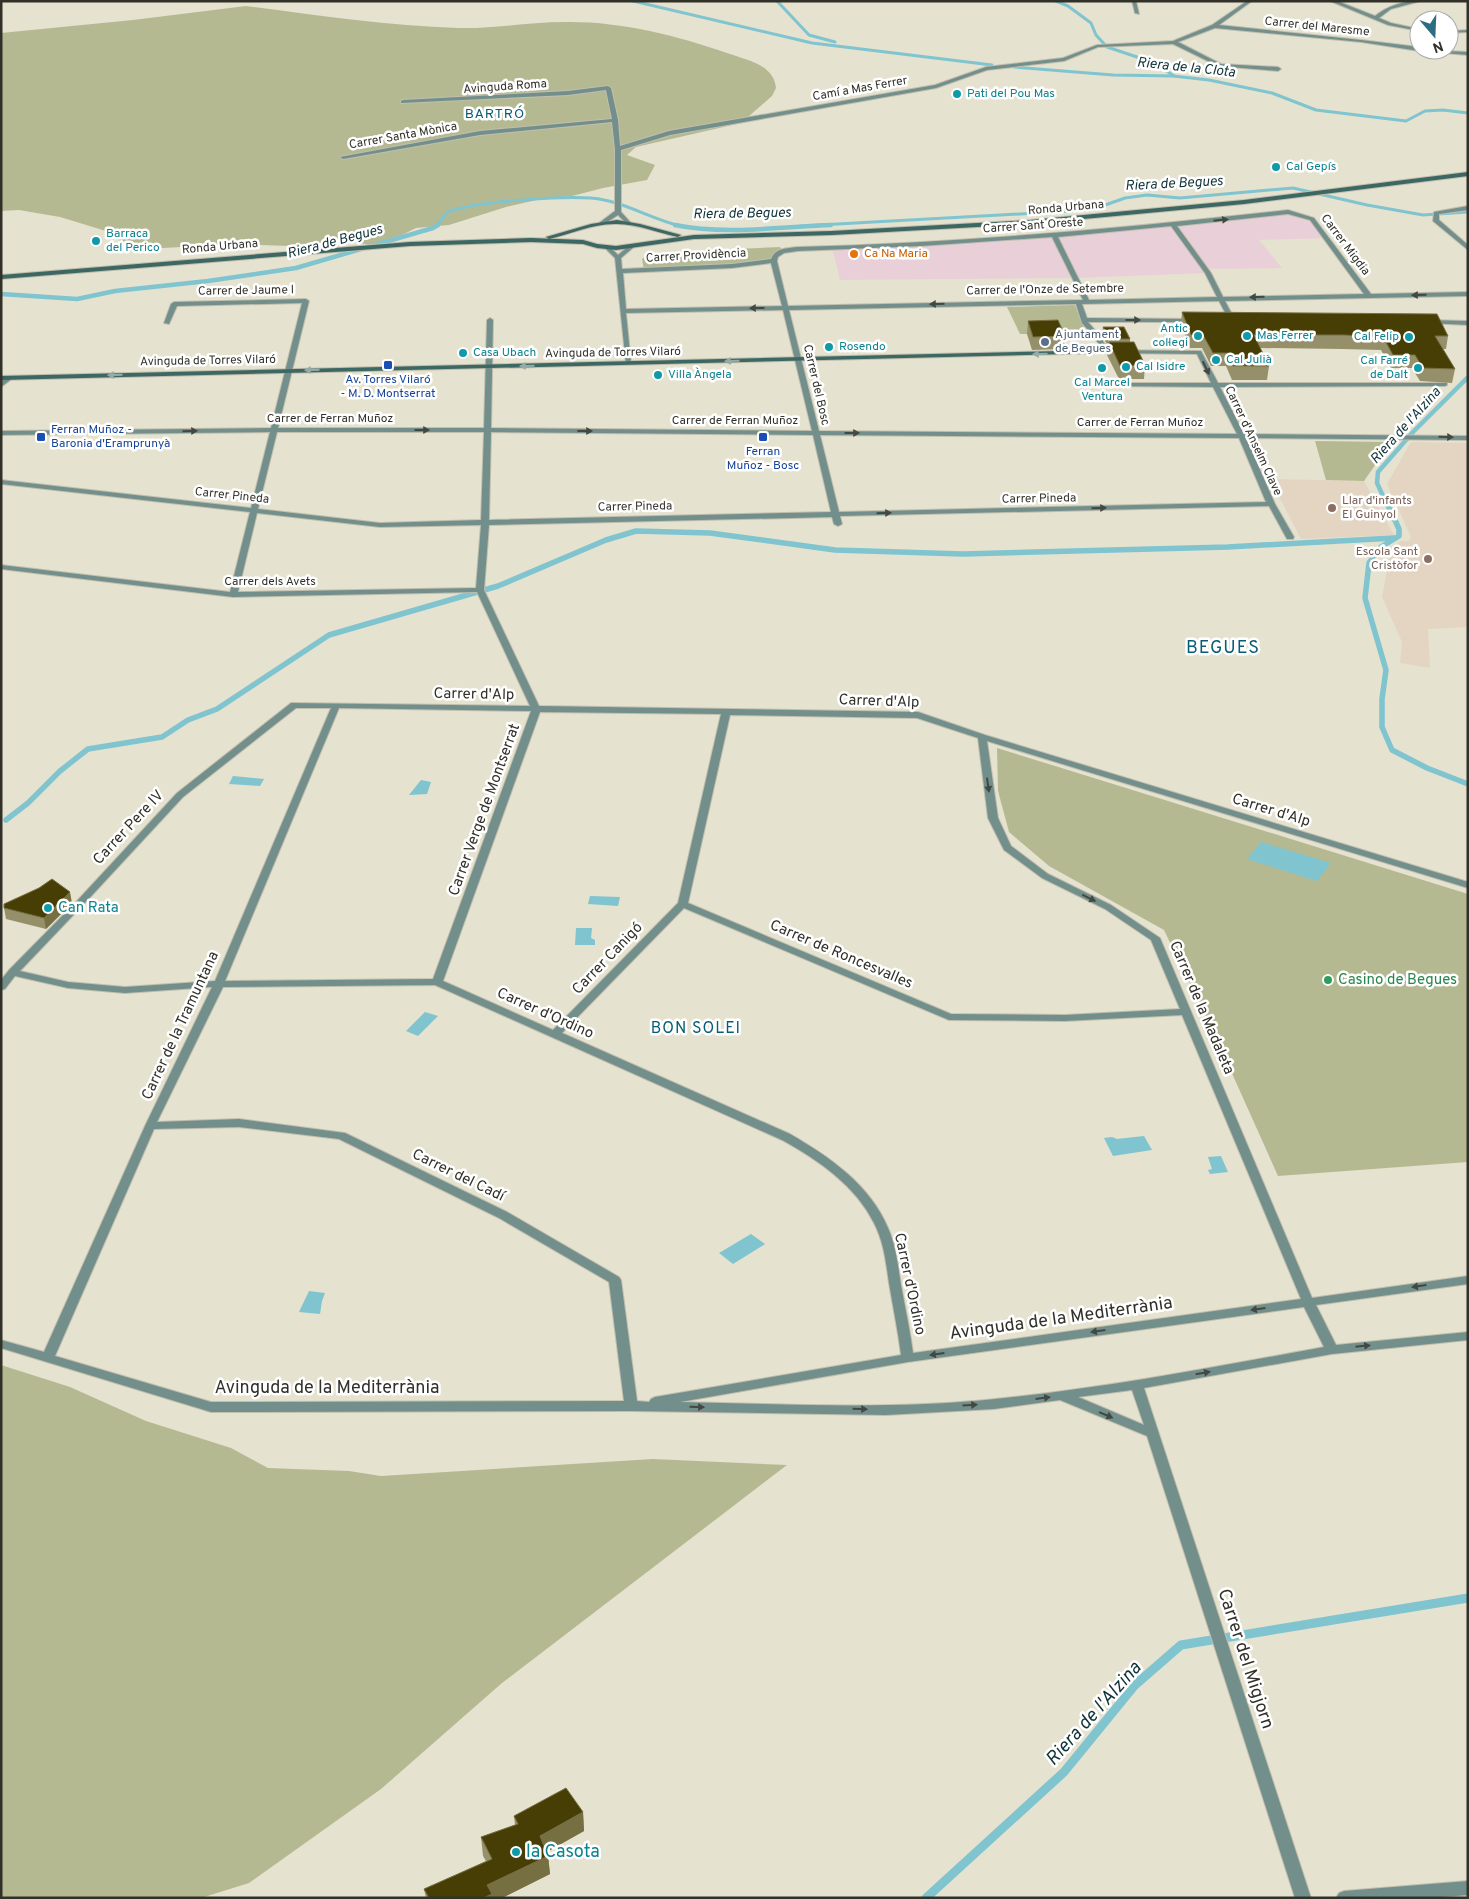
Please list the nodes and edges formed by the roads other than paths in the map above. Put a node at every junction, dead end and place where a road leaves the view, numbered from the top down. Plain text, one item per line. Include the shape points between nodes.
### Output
1 (1134, 1) edge
2 (1250, 1) edge
3 (1332, 1) edge
4 (1419, 1) edge
5 (1137, 13) dead end
6 (1376, 18) junction
7 (1214, 26) junction
8 (1409, 29) edge
9 (1174, 42) junction
10 (1409, 47) edge
11 (1278, 69) dead end
12 (403, 102) dead end
13 (615, 120) junction
14 (618, 149) junction
15 (343, 157) dead end
16 (1468, 174) edge
17 (1468, 208) edge
18 (618, 210) junction
19 (1299, 214) joint
20 (602, 223) junction
21 (628, 223) junction
22 (1173, 225) junction
23 (645, 228) junction
24 (582, 229) junction
25 (694, 237) junction
26 (1055, 237) junction
27 (531, 240) junction
28 (583, 242) junction
29 (636, 245) junction
30 (608, 248) junction
31 (1468, 248) edge
32 (618, 258) junction
33 (774, 261) junction
34 (620, 270) junction
35 (1, 277) edge
36 (1468, 294) edge
37 (1368, 295) junction
38 (1220, 298) junction
39 (1078, 300) junction
40 (1086, 300) junction
41 (785, 307) junction
42 (623, 311) junction
43 (490, 320) dead end
44 (1084, 320) junction
45 (1203, 320) edge
46 (1222, 320) edge
47 (1232, 320) junction
48 (1242, 320) edge
49 (1419, 322) edge
50 (1468, 323) edge
51 (168, 324) dead end
52 (1106, 352) junction
53 (798, 360) junction
54 (628, 364) junction
55 (487, 367) junction
56 (289, 371) junction
57 (1, 378) edge
58 (10, 378) junction
59 (1214, 383) junction
60 (1444, 384) edge
61 (1, 385) edge
62 (1105, 385) dead end
63 (274, 430) junction
64 (487, 430) junction
65 (1, 433) edge
66 (815, 433) junction
67 (1241, 435) junction
68 (1468, 438) edge
69 (1, 482) edge
70 (1271, 504) junction
71 (254, 510) junction
72 (835, 515) junction
73 (484, 522) junction
74 (838, 524) dead end
75 (1290, 537) dead end
76 (1, 567) edge
77 (481, 590) junction
78 (233, 595) junction
79 (294, 705) joint
80 (336, 706) junction
81 (536, 710) junction
82 (726, 713) junction
83 (982, 737) junction
84 (1468, 885) edge
85 (683, 904) junction
86 (13, 972) junction
87 (437, 982) junction
88 (219, 984) junction
89 (1, 987) edge
90 (1186, 1012) junction
91 (555, 1034) junction
92 (150, 1126) junction
93 (1468, 1280) edge
94 (1308, 1302) junction
95 (1468, 1336) edge
96 (1, 1344) edge
97 (1332, 1350) junction
98 (48, 1357) junction
99 (908, 1358) junction
100 (1137, 1385) junction
101 (1062, 1395) junction
102 (631, 1406) junction
103 (1152, 1433) junction
104 (1468, 1888) edge
105 (1303, 1898) edge
106 (1344, 1898) edge

1 - 5 street
2 - 7 street
3 - 6 street
4 - 6 street via 1389,8
6 - 8 street
7 - 9 street
7 - 10 street, Carrer del Maresme
9 - 11 street via 1220,65
9 - 14 street, Camí a Mas Ferrer via 1104,45 1059,60 995,67 936,86 669,133
12 - 13 street, Avinguda Roma via 608,88
13 - 14 street
13 - 15 street, Carrer Santa Mònica via 480,134
14 - 18 street
16 - 25 main road, Ronda Urbana via 1136,214 832,233
17 - 31 street via 1436,213 1436,221
18 - 20 street
18 - 21 street
22 -> 19 street, Carrer Sant Oreste via 1288,212
19 - 37 street, Carrer Migdia via 1316,223
20 - 21 main road, Ronda Urbana
20 - 24 main road, Ronda Urbana
21 - 23 main road, Ronda Urbana
22 - 26 street, Carrer Sant Oreste
22 - 38 street via 1208,273
23 - 25 main road, Ronda Urbana
23 - 29 main road via 649,236
24 - 27 main road, Ronda Urbana
24 - 28 main road via 577,235
25 - 29 main road, Ronda Urbana
26 - 33 street, Carrer Sant Oreste via 798,249 782,251
26 - 40 street
27 - 28 main road, Ronda Urbana
27 - 35 main road, Ronda Urbana via 410,244
28 - 30 main road, Ronda Urbana
29 - 30 main road, Ronda Urbana
29 - 32 street
30 - 32 street
32 - 34 street
33 - 34 street, Carrer Providència via 732,266
33 - 41 street, Carrer del Bosc
34 - 42 street
36 -> 37 street, Carrer de l'Onze de Setembre
37 -> 38 street, Carrer de l'Onze de Setembre
38 - 40 street, Carrer de l'Onze de Setembre
38 - 47 street
39 - 40 street, Carrer de l'Onze de Setembre
39 -> 41 street, Carrer de l'Onze de Setembre
39 - 44 street
41 -> 42 street, Carrer de l'Onze de Setembre
41 - 53 street, Carrer del Bosc
42 - 54 street
43 - 55 street, Carrer Verge de Montserrat
44 -> 45 street
44 - 52 street
46 - 47 street
47 - 48 street
49 - 50 street
51 - 56 street, Carrer de Jaume I via 174,304 306,301
52 -> 53 main road, Avinguda de Torres Vilaró
52 -> 59 street, Carrer d'Anselm Clave via 1199,352
53 -> 54 main road, Avinguda de Torres Vilaró
53 - 66 street, Carrer del Bosc
54 -> 55 main road, Avinguda de Torres Vilaró
55 -> 56 main road, Avinguda de Torres Vilaró
55 - 64 street, Carrer Verge de Montserrat
56 -> 58 main road, Avinguda de Torres Vilaró
56 - 63 street, Carrer de Jaume I
57 - 58 main road, Avinguda de Torres Vilaró
58 - 61 street
59 - 60 street
59 - 62 street
59 - 67 street, Carrer d'Anselm Clave
63 -> 64 street, Carrer de Ferran Muñoz
65 -> 63 street, Carrer de Ferran Muñoz
63 - 71 street, Carrer de Jaume I
64 -> 66 street, Carrer de Ferran Muñoz
64 - 73 street, Carrer Verge de Montserrat
66 -> 67 street, Carrer de Ferran Muñoz
66 - 72 street, Carrer del Bosc
67 -> 68 street, Carrer de Ferran Muñoz
67 - 70 street, Carrer d'Anselm Clave
69 - 71 street, Carrer Pineda
72 -> 70 street, Carrer Pineda
70 - 75 street, Carrer d'Anselm Clave
71 - 73 street, Carrer Pineda via 380,525
71 - 78 street, Carrer de Jaume I
72 - 73 street, Carrer Pineda
72 - 74 street, Carrer del Bosc
73 - 77 street, Carrer Verge de Montserrat
76 - 78 street, Carrer dels Avets
77 - 78 street, Carrer dels Avets
77 - 81 street, Carrer Verge de Montserrat
79 - 80 street, Carrer d'Alp
79 - 86 street, Carrer Pere IV via 180,795
80 - 81 street, Carrer d'Alp
80 - 88 street, Carrer de la Tramuntana
81 - 82 street, Carrer d'Alp
81 - 87 street, Carrer Verge de Montserrat
82 - 83 street, Carrer d'Alp via 918,715
82 - 85 street
83 - 84 street, Carrer d'Alp
83 -> 90 street, Carrer de la Madaleta via 993,818 1008,848 1045,876 1108,907 1156,938
85 - 90 street, Carrer de Roncesvalles via 949,1017 1065,1018
85 - 91 street, Carrer Canigó
86 - 88 street, Carrer d'Ordino via 68,985 125,990
86 - 89 street, Carrer Pere IV
87 - 88 street, Carrer d'Ordino
87 - 91 street, Carrer d'Ordino
88 - 92 street, Carrer de la Tramuntana
90 - 94 street, Carrer de la Madaleta
91 - 99 street, Carrer d'Ordino via 786,1137 811,1151 847,1180 862,1194 881,1224 893,1267
92 - 98 street, Carrer de la Tramuntana
92 - 102 street, Carrer del Cadí via 239,1123 341,1136 503,1215 615,1280
93 -> 94 street, Avinguda de la Mediterrània
94 - 97 street, Carrer de la Madaleta
94 -> 99 street, Avinguda de la Mediterrània
97 -> 95 street, Avinguda de la Mediterrània
96 - 98 street, Avinguda de la Mediterrània
100 -> 97 street, Avinguda de la Mediterrània
98 - 102 street, Avinguda de la Mediterrània via 211,1407
99 - 102 street, Avinguda de la Mediterrània
100 - 101 street, Avinguda de la Mediterrània
100 - 103 street, Carrer del Migjorn
102 -> 101 street, Avinguda de la Mediterrània via 886,1410 994,1404
101 -> 103 street
103 - 105 street, Carrer del Migjorn
104 - 106 street

